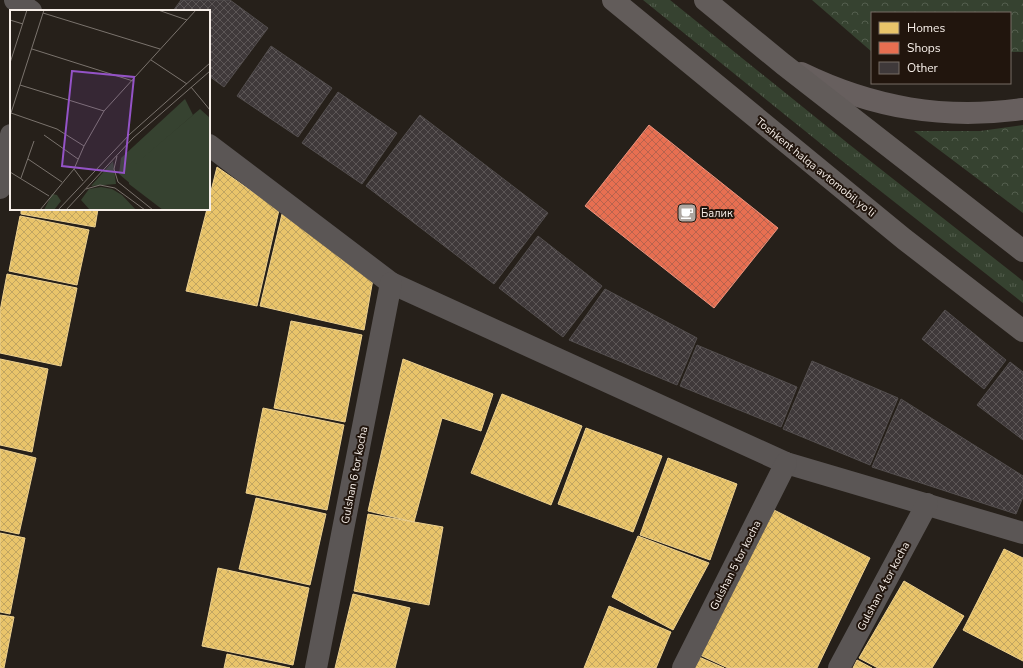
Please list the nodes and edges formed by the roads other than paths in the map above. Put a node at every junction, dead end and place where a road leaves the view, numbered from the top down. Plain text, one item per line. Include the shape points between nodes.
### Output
1 (15, 0) edge
2 (612, 0) edge
3 (705, 0) edge
4 (30, 10) edge
5 (783, 64) junction
6 (1023, 109) edge
7 (10, 140) edge
8 (210, 146) edge
9 (0, 188) edge
10 (1023, 251) edge
11 (391, 283) junction
12 (1023, 330) edge
13 (786, 463) junction
14 (927, 504) junction
15 (1023, 533) edge
16 (316, 668) edge
17 (683, 668) edge
18 (839, 668) edge

1 - 4 street
2 - 12 highway, Toshkent halqa avtomobil yo'li via 904,239
3 - 5 highway
5 - 6 main road via 845,92 878,103 949,114 988,114
5 - 10 highway
7 - 9 street
8 - 11 street
11 - 13 street
11 - 16 street, Gulshan 6 tor kocha
13 - 14 street
13 - 17 street, Gulshan 5 tor kocha
14 - 15 street
14 - 18 street, Gulshan 4 tor kocha

